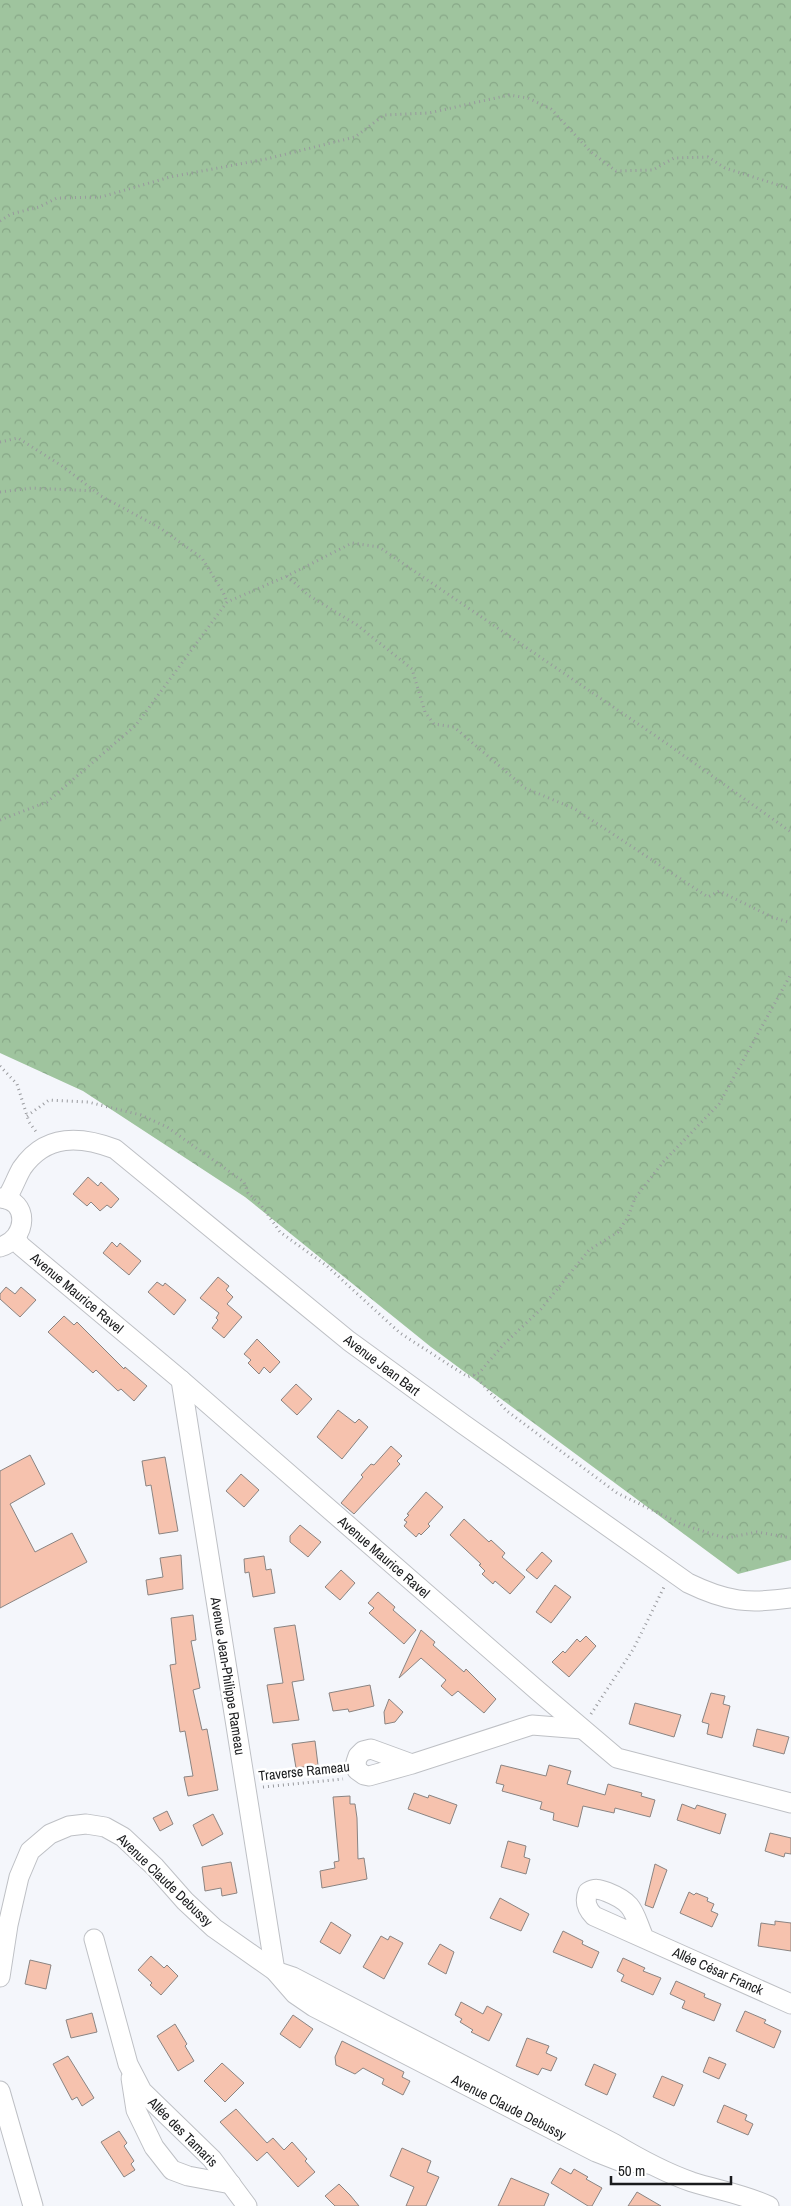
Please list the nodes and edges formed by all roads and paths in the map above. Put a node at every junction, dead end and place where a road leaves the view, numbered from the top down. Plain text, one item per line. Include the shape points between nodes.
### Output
1 (791, 189) edge
2 (0, 221) edge
3 (0, 442) edge
4 (95, 491) junction
5 (0, 492) edge
6 (287, 576) junction
7 (227, 602) junction
8 (0, 820) edge
9 (791, 832) edge
10 (791, 923) edge
11 (791, 974) edge
12 (0, 1066) edge
13 (27, 1116) junction
14 (46, 1146) junction
15 (3, 1199) edge
16 (8, 1243) edge
17 (474, 1375) junction
18 (181, 1380) junction
19 (791, 1538) edge
20 (672, 1571) junction
21 (791, 1598) edge
22 (538, 1691) junction
23 (532, 1725) junction
24 (582, 1729) junction
25 (412, 1764) junction
26 (364, 1775) junction
27 (246, 1789) junction
28 (791, 1804) edge
29 (644, 1938) dead end
30 (94, 1939) dead end
31 (275, 1971) junction
32 (0, 1977) edge
33 (791, 2004) edge
34 (128, 2064) junction
35 (0, 2091) edge
36 (692, 2182) junction
37 (232, 2184) junction
38 (33, 2206) edge
39 (247, 2206) edge
40 (735, 2206) edge
41 (769, 2206) edge

1 - 2 path via 725,168 708,157 674,158 653,170 616,171 591,152 551,109 528,98 509,94 430,113 384,115 355,137 266,159 170,177 101,196 57,198 39,208 11,214
3 - 4 path via 18,438
4 - 5 path via 32,488
4 - 7 path via 160,528 202,558
6 - 7 path
6 - 9 path via 352,543 379,547
6 - 10 path via 308,595 357,626 412,668 425,712 434,724 454,727 525,788 575,810 708,897 719,891
7 - 8 path via 136,726 47,802
11 - 17 path via 718,1104 664,1161 635,1198 618,1232 589,1250 541,1309
12 - 13 path via 17,1084
13 - 14 path
13 - 17 path via 49,1100 88,1102 141,1115 167,1127 244,1182 248,1193 280,1232 327,1266 400,1333 468,1377
14 - 15 street, Avenue Jean Bart via 22,1168
14 - 20 street, Avenue Jean Bart via 77,1138 115,1149 349,1341
15 - 16 street via 18,1209 22,1216 22,1224
16 - 18 street, Avenue Maurice Ravel via 21,1246
17 - 19 path via 507,1412 617,1493 681,1524 726,1538 757,1532
18 - 22 street, Avenue Maurice Ravel
18 - 27 street, Avenue Jean-Philippe Rameau
20 - 21 street, Avenue Jean Bart via 714,1596 738,1601
20 - 24 path via 634,1648
22 - 23 street
22 - 24 street, Avenue Maurice Ravel
23 - 24 street
23 - 25 street
24 - 28 street, Avenue Maurice Ravel via 617,1758
25 - 26 street via 374,1776
25 - 26 street via 371,1749 363,1751 356,1762
26 - 27 path, Traverse Rameau
27 - 31 street, Avenue Jean-Philippe Rameau
29 - 33 street, Allée César Franck
30 - 34 street, Allée des Tamaris
31 - 32 street, Avenue Claude Debussy via 214,1928 123,1837 105,1827 86,1824 69,1826 50,1834 30,1851 19,1877
31 - 36 street, Avenue Claude Debussy via 302,1982 649,2164
34 - 37 street, Allée des Tamaris via 142,2091 212,2159
34 - 37 street via 136,2110 154,2147 172,2170
35 - 38 street
36 - 40 street, Avenue Claude Debussy
36 - 41 street, Avenue Claude Debussy
37 - 39 street, Allée des Tamaris

